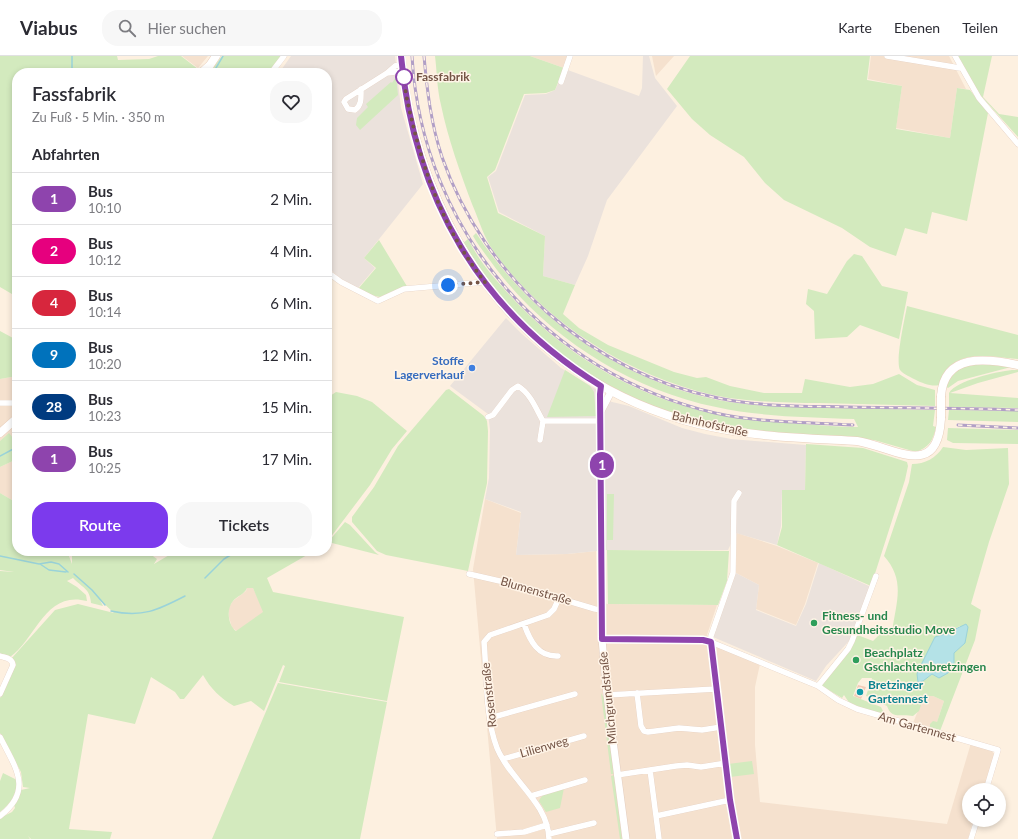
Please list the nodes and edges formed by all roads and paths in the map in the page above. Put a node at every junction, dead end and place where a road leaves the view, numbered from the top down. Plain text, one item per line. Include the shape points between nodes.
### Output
1 (216, 56) edge
2 (284, 56) edge
3 (570, 56) edge
4 (887, 56) edge
5 (955, 56) edge
6 (402, 64) edge
7 (208, 68) edge
8 (275, 68) edge
9 (960, 68) junction
10 (561, 82) dead end
11 (362, 89) dead end
12 (1018, 144) edge
13 (332, 275) edge
14 (485, 282) junction
15 (1018, 365) edge
16 (601, 386) junction
17 (611, 392) junction
18 (0, 403) edge
19 (12, 403) edge
20 (601, 411) junction
21 (488, 417) dead end
22 (543, 421) junction
23 (601, 421) junction
24 (12, 422) edge
25 (0, 433) edge
26 (540, 440) dead end
27 (739, 493) dead end
28 (469, 574) dead end
29 (876, 576) dead end
30 (559, 598) junction
31 (603, 610) junction
32 (524, 624) junction
33 (602, 639) junction
34 (711, 642) junction
35 (0, 656) edge
36 (558, 656) dead end
37 (818, 686) junction
38 (716, 689) junction
39 (637, 693) junction
40 (0, 694) edge
41 (575, 694) dead end
42 (607, 695) junction
43 (490, 718) junction
44 (721, 727) junction
45 (584, 736) dead end
46 (0, 737) edge
47 (503, 758) junction
48 (726, 763) junction
49 (650, 770) junction
50 (617, 774) junction
51 (585, 780) dead end
52 (988, 783) edge
53 (531, 796) junction
54 (730, 800) junction
55 (0, 816) edge
56 (656, 816) junction
57 (594, 823) dead end
58 (547, 825) junction
59 (975, 827) edge
60 (497, 834) dead end
61 (549, 837) edge
62 (626, 839) edge
63 (658, 839) edge
64 (737, 839) edge
65 (971, 839) edge

1 - 7 main road
2 - 8 street
3 - 10 street
4 - 9 street
5 - 9 street
6 - 11 street
6 - 14 main road, Bahnhofstraße via 406,94 420,153 434,194 451,231
9 - 12 street via 979,98
13 - 14 street via 378,301 404,289
14 - 16 main road, Bahnhofstraße via 508,310 542,343 572,368
15 - 17 main road, Bahnhofstraße, bridge via 973,361 961,364 948,373 942,386 939,438 934,448 922,455 911,456 857,441 746,434 719,429 678,419
16 - 17 main road, Bahnhofstraße
16 - 20 street, Milchgrundstraße
17 - 20 street, Milchgrundstraße
18 - 19 street
20 - 23 street, Milchgrundstraße
21 - 22 street via 493,415 518,386 531,399
22 - 23 street
22 - 26 street
23 - 31 street, Milchgrundstraße
24 - 25 main road
27 - 34 street via 734,501 733,573
28 - 30 street, Blumenstraße
29 - 37 street via 848,649
30 - 31 street, Blumenstraße
30 - 32 street, Rosenstraße via 548,615
31 - 33 street, Milchgrundstraße
32 - 36 street via 529,639 536,648 544,654
32 - 43 street, Rosenstraße via 490,635 484,642
33 - 34 street, Am Gartennest
33 - 42 street, Milchgrundstraße
34 - 37 street, Am Gartennest
34 - 38 street
35 - 40 street via 9,658 14,665
37 - 52 street, Am Gartennest via 857,709 998,750
38 - 39 street
38 - 44 street
39 - 42 street
39 - 44 street via 641,726 648,732
41 - 43 street
42 - 50 street, Milchgrundstraße
43 - 47 street, Rosenstraße via 497,747
44 - 48 street
45 - 47 street, Lilienweg
46 - 55 street via 19,773 20,788 16,798
47 - 53 street, Rosenstraße
48 - 49 street
48 - 54 street
49 - 50 street
49 - 56 street
50 - 62 street, Milchgrundstraße
51 - 53 street
53 - 58 street, Rosenstraße
54 - 56 street
54 - 64 street
56 - 63 street
57 - 61 street
58 - 60 street via 524,832
58 - 61 street, Rosenstraße
59 - 65 street

